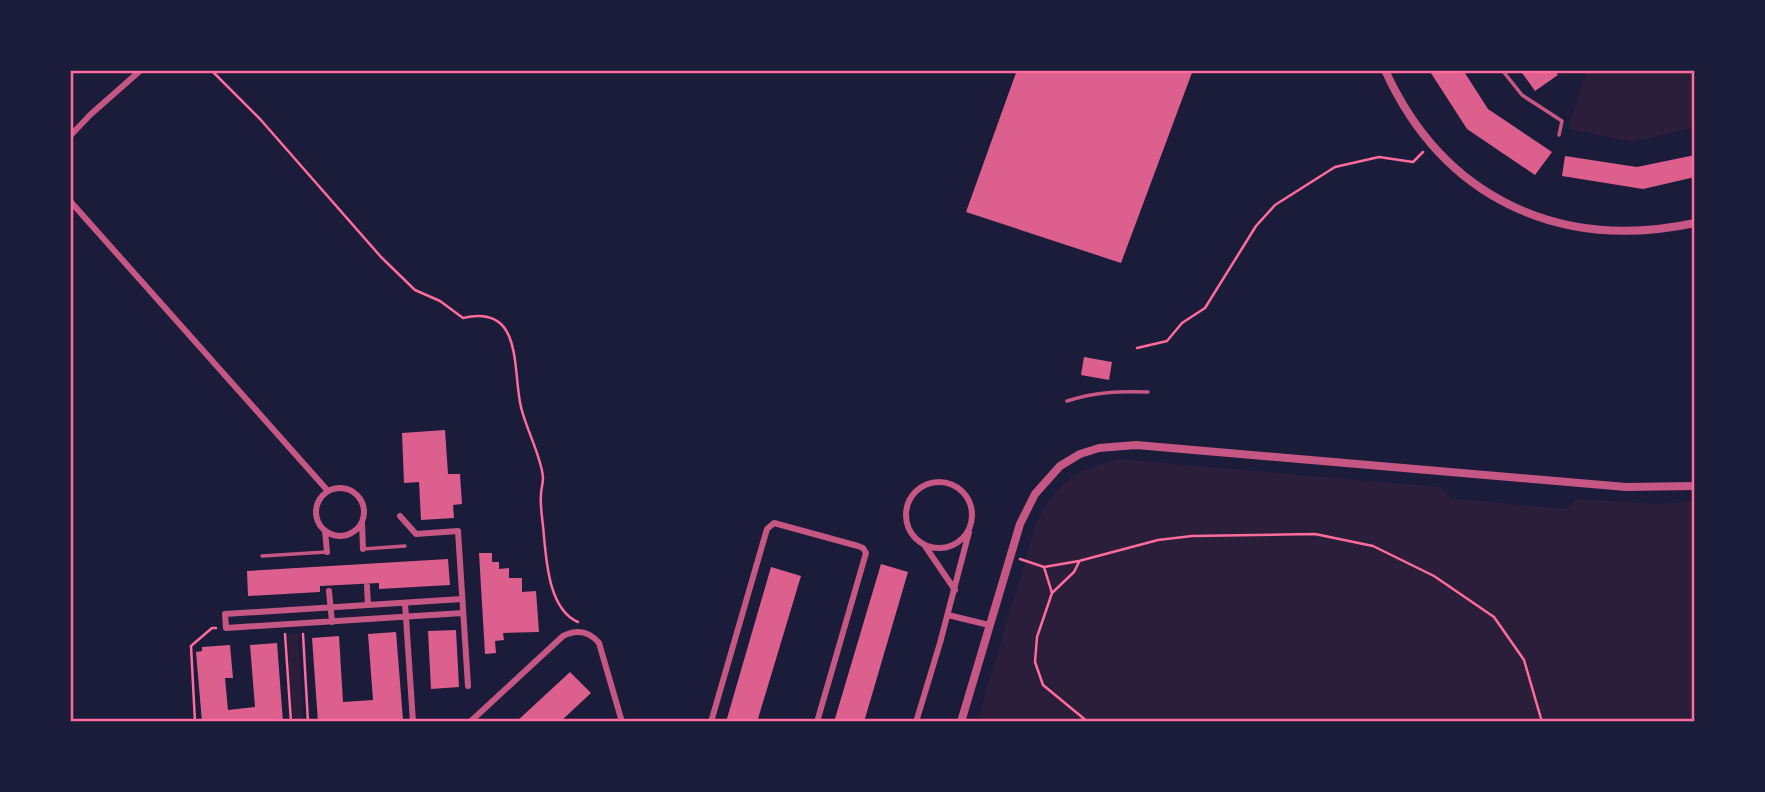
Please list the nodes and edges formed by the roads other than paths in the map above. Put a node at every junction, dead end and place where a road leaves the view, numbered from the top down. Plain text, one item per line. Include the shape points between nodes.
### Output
1 (141, 70) edge
2 (1385, 70) edge
3 (1502, 70) edge
4 (1559, 135) dead end
5 (70, 136) edge
6 (70, 201) edge
7 (1695, 223) edge
8 (1148, 392) dead end
9 (1068, 401) dead end
10 (1695, 486) edge
11 (328, 491) junction
12 (400, 516) dead end
13 (362, 522) junction
14 (970, 530) junction
15 (325, 531) junction
16 (405, 546) dead end
17 (925, 546) junction
18 (363, 549) joint
19 (327, 552) joint
20 (262, 556) dead end
21 (367, 586) dead end
22 (955, 590) junction
23 (329, 591) dead end
24 (463, 599) junction
25 (405, 603) junction
26 (368, 605) junction
27 (330, 607) junction
28 (284, 610) junction
29 (463, 614) junction
30 (948, 615) junction
31 (406, 617) junction
32 (332, 622) junction
33 (285, 624) junction
34 (989, 625) junction
35 (468, 686) dead end
36 (413, 722) edge
37 (470, 722) edge
38 (622, 722) edge
39 (711, 722) edge
40 (817, 722) edge
41 (916, 722) edge
42 (961, 722) edge

1 - 5 street
2 - 7 street via 1408,115 1431,144 1461,173 1509,205 1588,229 1652,231
3 - 4 lane via 1522,95 1562,121
6 - 11 street
8 - 9 lane via 1092,393
10 - 34 street via 1626,487 1117,446 1068,459 1050,474 1030,503
11 - 13 street via 343,488 356,495 363,508
11 - 15 street via 315,510
12 - 24 street via 416,534 458,531
13 - 15 street via 345,536
13 - 18 street
14 - 17 street via 951,547
14 - 17 street via 971,504 959,488 947,483 922,487 908,503 906,517 914,538
14 - 22 street
15 - 19 street
16 - 18 lane
17 - 22 street
19 - 20 lane
21 - 26 street
22 - 30 street
23 - 27 street
24 - 25 street
24 - 29 street
25 - 26 street
25 - 31 street
26 - 27 street
27 - 28 street
27 - 32 street
28 - 33 street
28 - 33 street via 225,614 226,628
29 - 31 street
29 - 35 street
30 - 34 street
30 - 41 street
31 - 32 street
31 - 36 street
32 - 33 street
34 - 42 street
37 - 38 street via 563,636 576,632 591,635 601,647
39 - 40 street via 767,529 777,523 858,546 866,553

